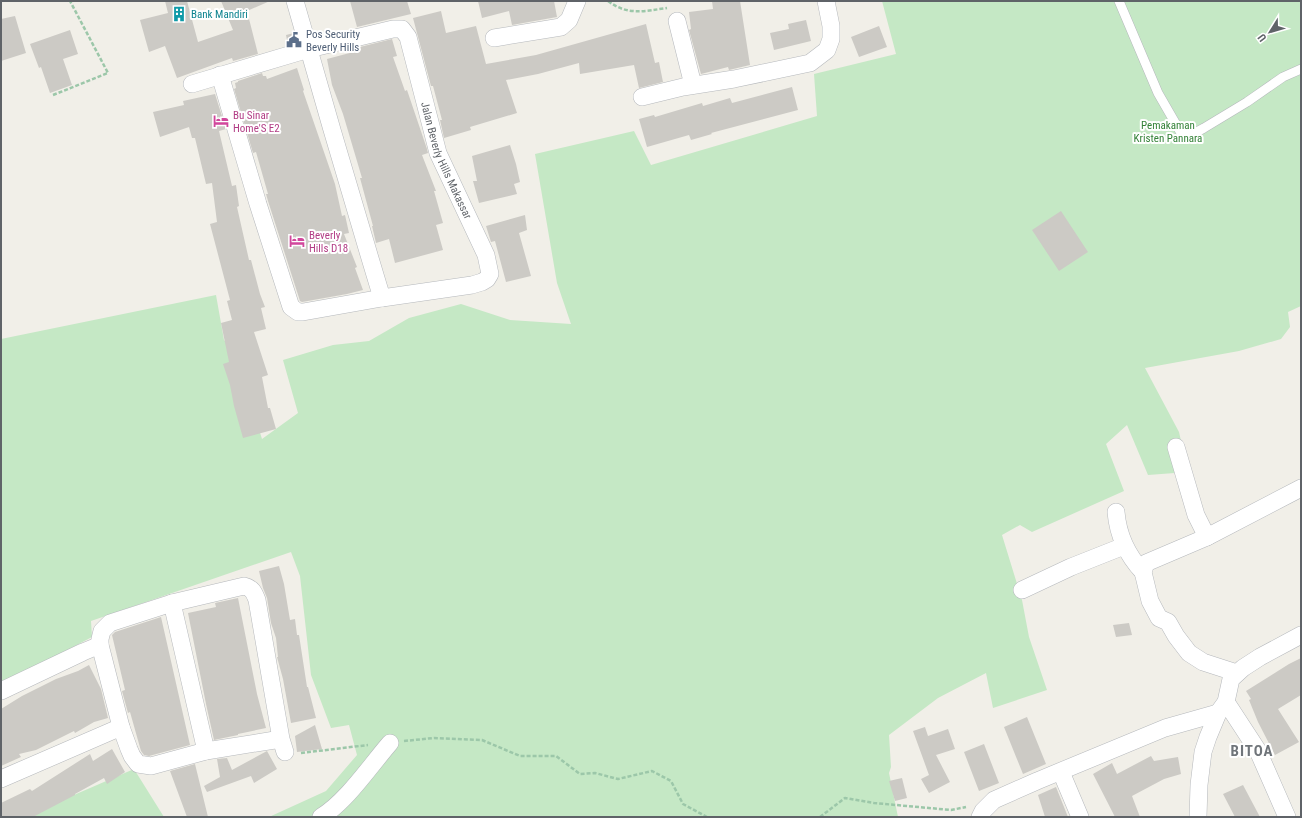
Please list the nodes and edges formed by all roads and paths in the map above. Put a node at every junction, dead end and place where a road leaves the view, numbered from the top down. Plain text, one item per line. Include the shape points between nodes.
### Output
1 (70, 1) edge
2 (295, 1) edge
3 (578, 1) edge
4 (608, 1) edge
5 (826, 1) edge
6 (1119, 1) edge
7 (674, 15) joint
8 (494, 38) dead end
9 (309, 49) junction
10 (1301, 69) edge
11 (220, 75) junction
12 (192, 84) dead end
13 (693, 85) junction
14 (52, 95) dead end
15 (642, 97) dead end
16 (382, 298) junction
17 (1176, 447) dead end
18 (1301, 488) edge
19 (1116, 512) dead end
20 (1207, 537) junction
21 (1124, 546) junction
22 (1143, 572) junction
23 (1022, 590) dead end
24 (172, 603) junction
25 (1301, 635) edge
26 (100, 645) junction
27 (1237, 673) junction
28 (1, 691) edge
29 (1222, 708) junction
30 (121, 727) junction
31 (390, 743) junction
32 (283, 745) junction
33 (206, 751) junction
34 (1061, 772) junction
35 (1, 779) edge
36 (994, 800) junction
37 (321, 817) edge
38 (707, 817) edge
39 (820, 817) edge
40 (980, 817) edge
41 (1080, 817) edge
42 (1198, 817) edge
43 (1287, 817) edge

1 - 14 path via 108,73
2 - 9 street
3 - 8 street via 569,20 561,27
4 - 7 path via 633,12
5 - 13 street via 831,39 827,50 810,63
6 - 10 lane via 1158,93 1180,133 1193,134 1283,77
7 - 13 street
9 - 11 street, Jalan Beverly Hills Makassar
9 - 16 street
9 - 16 street, Jalan Beverly Hills Makassar via 393,29 400,28 404,31 408,37 438,153 486,255 490,274 482,282
11 - 12 street, Jalan Beverly Hills Makassar
11 - 16 street, Jalan Beverly Hills Makassar via 291,307 303,312
13 - 15 street
17 - 20 street via 1196,515
18 - 20 street
19 - 21 street
20 - 22 street via 1146,563
21 - 22 street
21 - 23 street
22 - 27 street via 1150,600 1159,618 1168,622 1189,653 1203,662
24 - 26 street via 110,623 102,631
24 - 32 street via 244,586 253,590 257,600
24 - 33 street
25 - 27 street via 1260,657
26 - 28 street
26 - 30 street
27 - 29 street via 1231,679
29 - 34 street via 1165,728
29 - 42 street via 1203,752
29 - 43 street via 1258,751
30 - 33 street via 132,756 143,766
30 - 35 street
31 - 32 path via 299,753
31 - 37 street via 332,810
31 - 38 path via 434,738 482,740 520,756 556,756 580,774 594,773 618,779 652,771 671,781 683,804
32 - 33 street
34 - 36 street
34 - 41 street
36 - 39 path via 951,810 845,798
36 - 40 street

